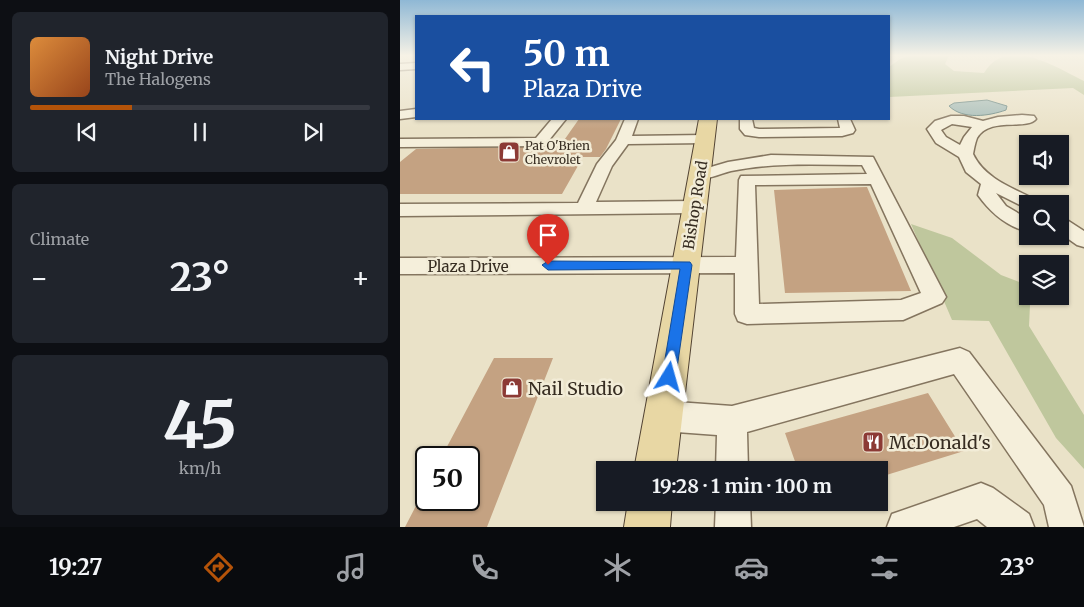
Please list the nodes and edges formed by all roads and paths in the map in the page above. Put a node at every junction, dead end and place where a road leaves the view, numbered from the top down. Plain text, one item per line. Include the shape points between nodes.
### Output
1 (415, 114) edge
2 (400, 115) edge
3 (1029, 119) dead end
4 (558, 120) edge
5 (631, 120) edge
6 (708, 120) edge
7 (746, 120) edge
8 (844, 120) edge
9 (984, 126) junction
10 (623, 140) junction
11 (402, 144) edge
12 (704, 145) junction
13 (965, 154) junction
14 (747, 163) junction
15 (700, 175) junction
16 (877, 179) junction
17 (990, 183) junction
18 (1019, 198) edge
19 (695, 207) junction
20 (584, 208) junction
21 (400, 210) edge
22 (1019, 222) edge
23 (686, 265) junction
24 (746, 265) junction
25 (400, 266) edge
26 (663, 416) junction
27 (732, 421) junction
28 (656, 461) edge
29 (732, 461) edge
30 (649, 511) edge
31 (733, 511) edge
32 (647, 527) edge
33 (733, 527) edge
34 (905, 527) edge
35 (1016, 527) edge
36 (1067, 527) edge

1 - 2 street
3 - 9 street
4 - 11 street via 540,142
5 - 10 street
6 - 12 main road, Bishop Road
7 - 8 street via 747,129 759,133 842,132 848,130
9 - 13 street via 972,135
9 - 13 street via 955,120 942,122 934,130 941,140
10 - 12 street
10 - 20 street via 605,164
12 - 14 street via 723,158
12 - 15 main road, Bishop Road
13 - 17 street via 972,168
14 - 15 street
14 - 16 street via 868,160
15 - 19 main road, Bishop Road
16 - 24 street via 747,180
16 - 24 street via 934,297 904,310 747,314
17 - 18 street
17 - 22 street via 987,195 994,206
19 - 20 street
19 - 23 main road, Bishop Road
20 - 21 street
23 - 24 street, Plaza Drive
23 - 25 street, Plaza Drive
23 - 26 main road, Bishop Road
26 - 27 street
26 - 28 main road, Bishop Road
27 - 29 street
27 - 36 street via 960,360 1059,498
30 - 32 main road
31 - 33 street
34 - 35 street via 981,500

